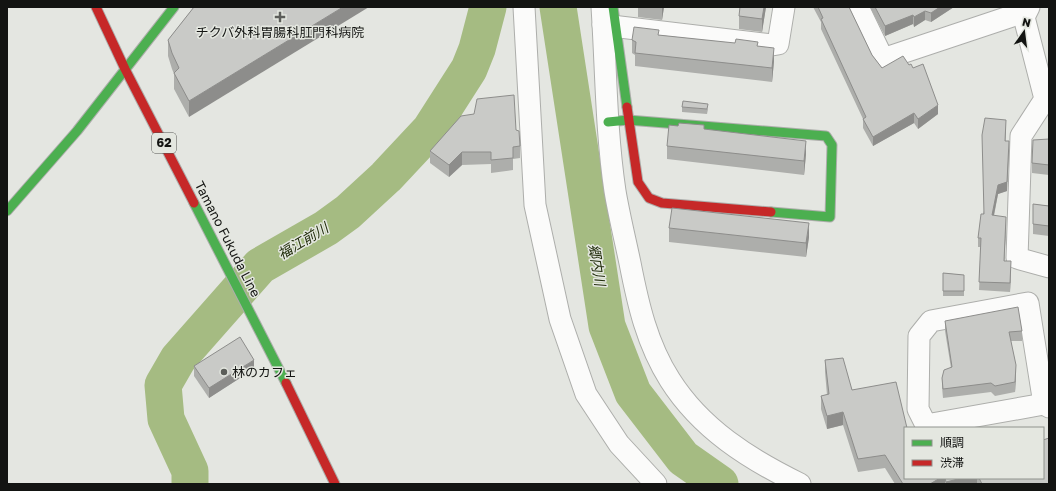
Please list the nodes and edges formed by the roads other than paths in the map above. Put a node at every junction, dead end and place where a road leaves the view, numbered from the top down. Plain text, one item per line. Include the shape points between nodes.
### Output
1 (96, 7) edge
2 (174, 7) edge
3 (524, 7) edge
4 (784, 7) edge
5 (858, 7) edge
6 (1024, 7) edge
7 (1029, 7) edge
8 (996, 14) edge
9 (608, 16) edge
10 (125, 69) junction
11 (618, 121) junction
12 (7, 211) edge
13 (1049, 267) edge
14 (1046, 406) edge
15 (335, 484) edge
16 (656, 484) edge
17 (800, 484) edge

1 - 10 street, Tamano Fukuda Line / 62
2 - 10 street
3 - 16 street via 536,205 560,319 586,394 620,444
4 - 9 street via 778,44 772,45
5 - 8 street via 883,59
6 - 8 street via 1012,16
7 - 13 street via 1024,17 1045,99 1021,136 1017,258
9 - 11 street
10 - 12 street via 77,131
10 - 15 street, Tamano Fukuda Line / 62 via 246,302
11 - 11 street via 826,136 832,145 830,217 662,203 649,198 638,182
11 - 17 street via 615,192 637,299 653,349 670,380 691,408 728,443 761,465
14 - 14 street via 926,425 918,409 919,336 931,321 1028,303

